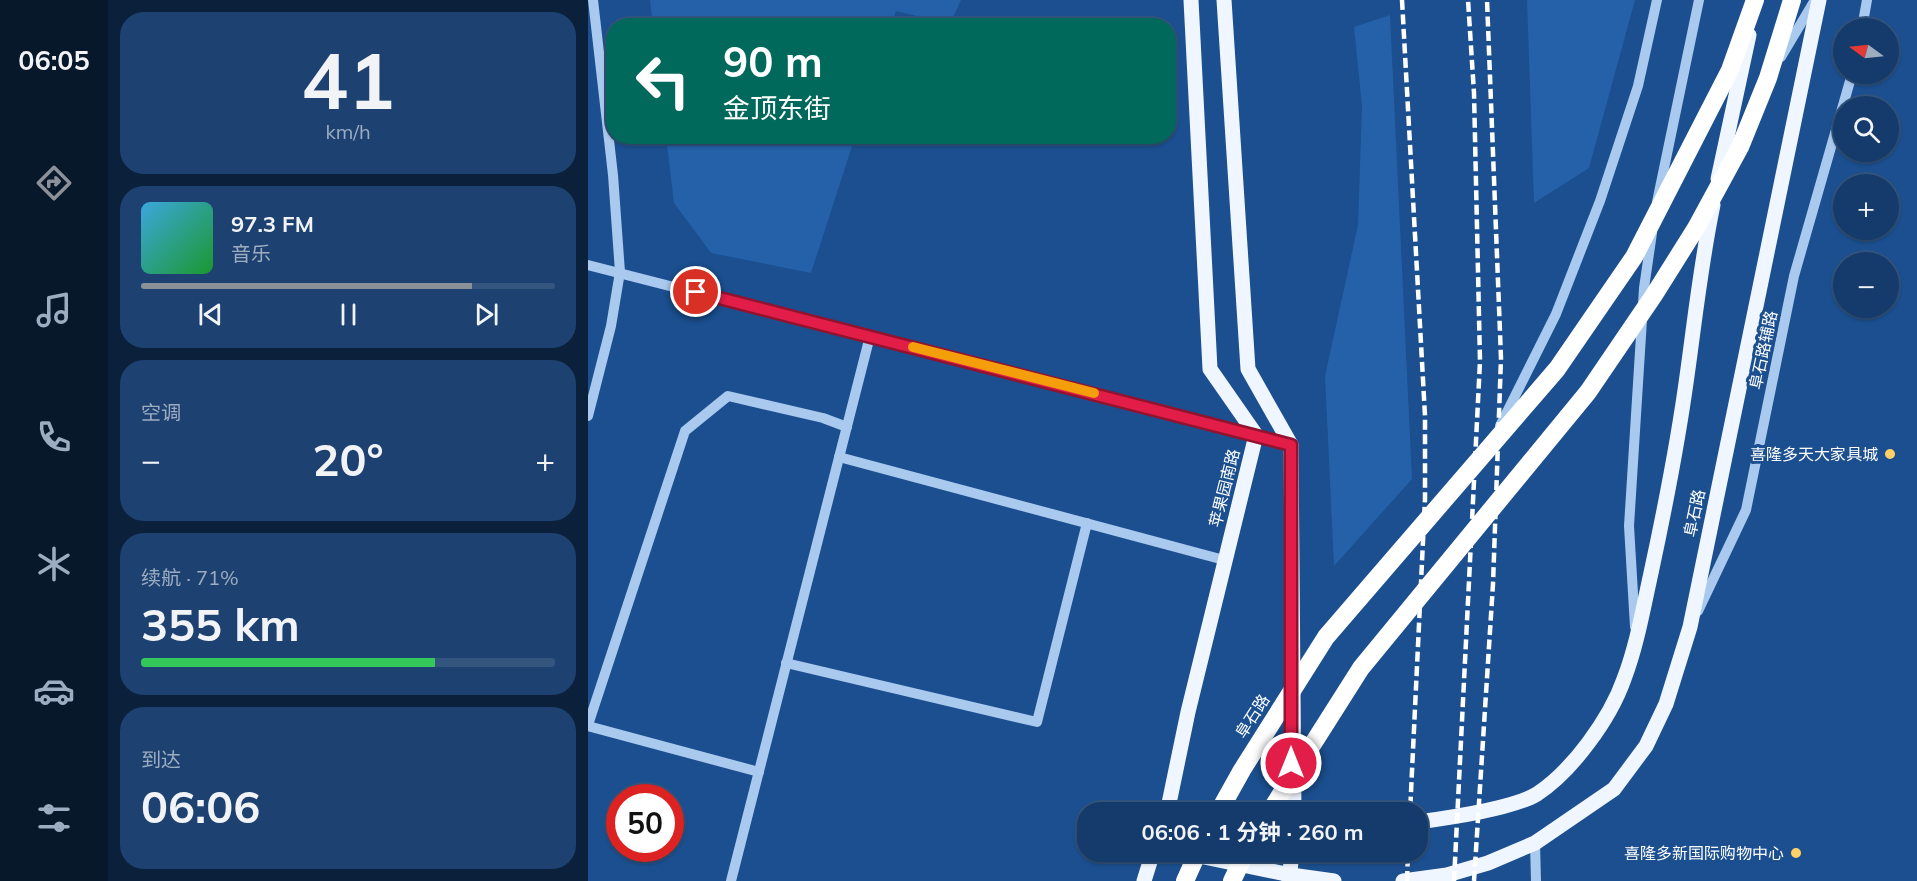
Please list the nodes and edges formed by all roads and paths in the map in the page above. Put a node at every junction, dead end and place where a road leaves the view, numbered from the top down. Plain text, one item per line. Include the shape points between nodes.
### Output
1 (593, 0) edge
2 (1191, 0) edge
3 (1224, 0) edge
4 (1657, 0) edge
5 (1699, 0) edge
6 (1756, 0) edge
7 (1792, 0) edge
8 (1817, 0) edge
9 (1867, 0) edge
10 (1864, 18) edge
11 (1768, 78) junction
12 (1849, 84) edge
13 (606, 114) edge
14 (609, 144) edge
15 (588, 265) edge
16 (620, 272) junction
17 (870, 336) junction
18 (588, 416) edge
19 (847, 427) junction
20 (1256, 435) junction
21 (1291, 445) junction
22 (1485, 456) junction
23 (839, 457) junction
24 (1087, 523) junction
25 (1224, 560) junction
26 (1690, 627) junction
27 (1636, 641) junction
28 (786, 663) junction
29 (588, 725) edge
30 (759, 772) junction
31 (1169, 802) edge
32 (1224, 802) edge
33 (1276, 802) edge
34 (1294, 802) edge
35 (1428, 820) edge
36 (1535, 843) junction
37 (1150, 862) edge
38 (1194, 862) edge
39 (1222, 862) edge
40 (1241, 862) edge
41 (1291, 862) edge
42 (1290, 878) edge
43 (731, 881) edge
44 (1144, 881) edge
45 (1185, 881) edge
46 (1232, 881) edge
47 (1334, 881) edge
48 (1403, 881) edge
49 (1536, 881) edge

1 - 13 street
2 - 20 main road, 苹果园南路 via 1210,369
3 - 21 main road via 1248,369
4 - 22 street via 1638,86 1600,201 1556,314
5 - 27 street, 阜石路 via 1660,182 1644,288 1629,526
6 - 22 highway, 阜石路 via 1730,70 1634,258 1557,369
6 - 27 main road, 阜石路 via 1704,246 1668,490
7 - 11 highway
8 - 11 street
8 - 26 main road, 阜石路
9 - 10 street
11 - 33 highway via 1740,147 1696,228 1602,373 1361,668
12 - 26 street, 阜石路辅路 via 1794,276 1746,510
14 - 16 street
15 - 16 street
16 - 17 street
16 - 18 street
17 - 19 street
17 - 20 street
19 - 23 street
19 - 29 street via 728,396 685,431
20 - 21 street
20 - 25 main road, 苹果园南路
21 - 34 main road
22 - 32 highway, 阜石路 via 1326,637
23 - 24 street
23 - 28 street
24 - 25 street
24 - 28 street via 1037,722
25 - 31 main road, 苹果园南路
26 - 36 main road, 阜石路 via 1666,704 1646,746 1614,789
27 - 35 main road, 阜石路 via 1624,681 1596,733 1563,771 1536,794 1500,806
28 - 30 street
29 - 30 street
30 - 43 street
36 - 48 main road, 阜石路 via 1447,875
36 - 49 street
37 - 44 main road
38 - 45 highway
39 - 42 main road
40 - 46 highway
41 - 42 main road
42 - 47 main road

